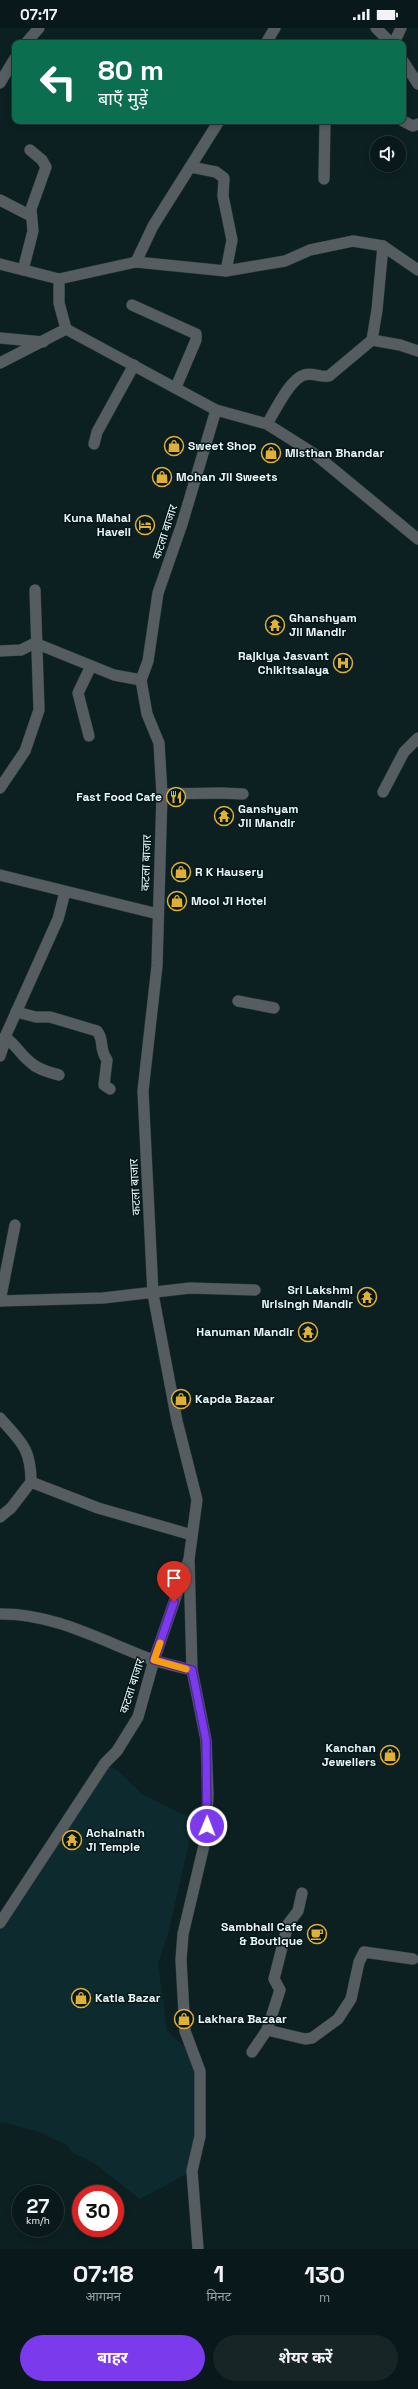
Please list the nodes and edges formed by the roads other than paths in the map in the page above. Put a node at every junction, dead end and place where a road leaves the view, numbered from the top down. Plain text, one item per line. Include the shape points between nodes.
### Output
1 (39, 28) edge
2 (275, 28) edge
3 (376, 28) edge
4 (401, 28) edge
5 (29, 40) edge
6 (268, 40) edge
7 (389, 40) edge
8 (394, 40) edge
9 (12, 63) edge
10 (406, 66) edge
11 (0, 84) edge
12 (418, 84) edge
13 (406, 122) edge
14 (217, 124) edge
15 (325, 124) edge
16 (418, 124) edge
17 (30, 150) dead end
18 (191, 167) junction
19 (324, 179) dead end
20 (0, 200) edge
21 (31, 216) junction
22 (383, 246) junction
23 (136, 262) junction
24 (0, 264) edge
25 (23, 270) junction
26 (418, 270) edge
27 (226, 271) junction
28 (59, 279) junction
29 (132, 305) dead end
30 (66, 329) junction
31 (0, 338) edge
32 (372, 340) junction
33 (43, 342) junction
34 (418, 351) edge
35 (0, 363) edge
36 (134, 364) junction
37 (176, 387) junction
38 (216, 410) junction
39 (267, 424) junction
40 (94, 444) dead end
41 (418, 539) edge
42 (35, 590) dead end
43 (35, 642) junction
44 (0, 651) edge
45 (91, 666) junction
46 (141, 680) junction
47 (89, 736) dead end
48 (418, 738) edge
49 (0, 788) edge
50 (382, 792) dead end
51 (162, 794) junction
52 (242, 794) dead end
53 (0, 875) edge
54 (65, 892) junction
55 (158, 914) junction
56 (238, 1001) dead end
57 (274, 1008) dead end
58 (16, 1012) junction
59 (2, 1041) edge
60 (0, 1056) edge
61 (59, 1075) dead end
62 (110, 1089) dead end
63 (14, 1225) dead end
64 (255, 1290) dead end
65 (153, 1294) junction
66 (0, 1301) edge
67 (0, 1418) edge
68 (31, 1482) junction
69 (0, 1517) edge
70 (192, 1535) junction
71 (189, 1559) junction
72 (0, 1614) edge
73 (154, 1660) junction
74 (192, 1670) junction
75 (302, 1893) dead end
76 (0, 1923) edge
77 (413, 1959) dead end
78 (267, 2030) junction
79 (252, 2052) dead end
80 (198, 2249) edge

1 - 5 street
2 - 6 street
3 - 7 street
4 - 8 street
9 - 11 street
10 - 12 street
13 - 16 street via 413,126
14 - 18 street
15 - 19 street
17 - 21 street via 46,167 32,202
18 - 23 street via 153,226
18 - 27 street via 216,172 224,178 223,196 232,240
20 - 21 street
21 - 25 street via 33,231
22 - 26 street
22 - 27 street via 353,241 310,250 285,261
22 - 32 street
23 - 27 street
23 - 28 street
24 - 25 street
25 - 28 street
28 - 30 street via 59,303
29 - 37 street via 196,334 196,340
30 - 33 street
30 - 36 street
31 - 33 street
32 - 34 street
32 - 39 street via 329,376 306,374 299,377 290,386
33 - 35 street
36 - 37 street
36 - 40 street via 97,432
37 - 38 street
38 - 39 street
38 - 46 street, कटला बाजार via 195,473 182,524 158,593 148,660
39 - 41 street via 316,455
42 - 43 street
43 - 44 street via 21,650
43 - 45 street
43 - 49 street via 39,710 25,751
45 - 46 street via 114,675
45 - 47 street via 78,693
46 - 51 street, कटला बाजार via 147,714 159,743
48 - 50 street via 404,752
51 - 52 street
51 - 55 street, कटला बाजार
53 - 54 street
54 - 55 street
54 - 58 street via 58,920
55 - 65 street, कटला बाजार via 157,966 143,1090
56 - 57 street
58 - 59 street
58 - 62 street via 36,1017 50,1017 97,1031 102,1036 101,1052 107,1060 104,1084
59 - 60 street
59 - 61 street via 21,1050 29,1062 39,1068
63 - 66 street
64 - 65 street via 190,1288
65 - 66 street
65 - 70 street, कटला बाजार via 177,1421 197,1500
67 - 68 street via 19,1437 26,1449 31,1464
68 - 69 street via 11,1508
68 - 70 street via 98,1508
70 - 71 street, कटला बाजार
71 - 73 street, कटला बाजार
71 - 74 street
72 - 73 street via 44,1619
73 - 74 street
73 - 76 street, कटला बाजार via 138,1717
74 - 80 street via 206,1740 208,1795 206,1837 183,1934 181,1960 185,2031 200,2071 200,2136 192,2171
75 - 78 street via 298,1911 286,1930 274,1979 280,1988
77 - 78 street via 364,1952 359,1962 351,1999 338,2019 312,2038 305,2039
78 - 79 street

